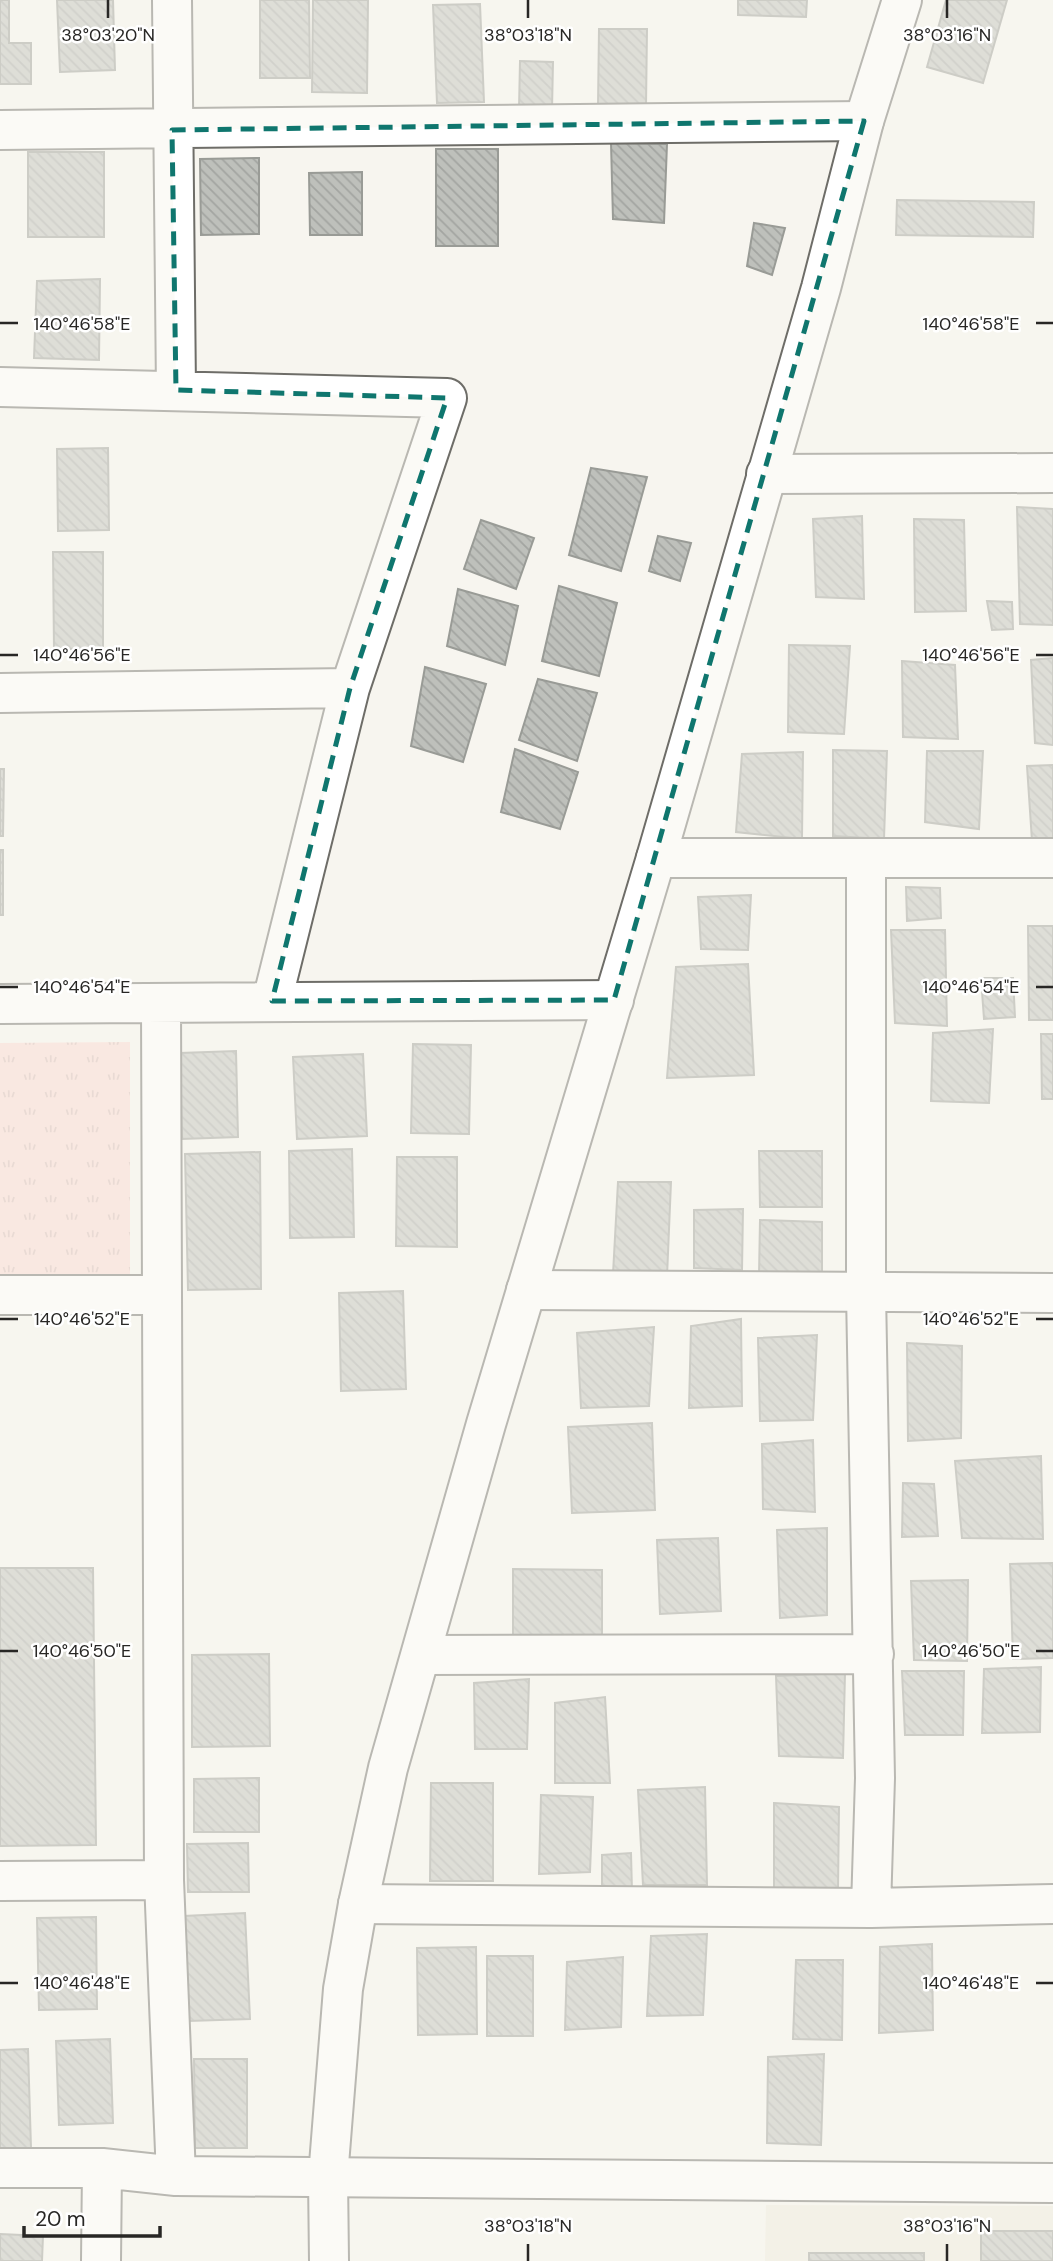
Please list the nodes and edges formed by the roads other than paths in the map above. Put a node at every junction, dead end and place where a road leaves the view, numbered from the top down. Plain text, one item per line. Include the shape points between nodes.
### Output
1 (172, 0) edge
2 (902, 0) edge
3 (864, 121) junction
4 (0, 130) edge
5 (172, 130) junction
6 (0, 387) edge
7 (176, 390) junction
8 (1053, 473) edge
9 (766, 474) junction
10 (350, 688) junction
11 (0, 693) edge
12 (866, 858) junction
13 (1053, 858) edge
14 (656, 859) junction
15 (614, 1000) junction
16 (272, 1001) junction
17 (0, 1004) edge
18 (160, 1004) junction
19 (526, 1290) junction
20 (866, 1293) junction
21 (1053, 1293) edge
22 (0, 1295) edge
23 (162, 1295) junction
24 (874, 1654) junction
25 (422, 1655) junction
26 (164, 1880) junction
27 (0, 1881) edge
28 (358, 1904) junction
29 (1053, 1904) edge
30 (871, 1908) junction
31 (0, 2168) edge
32 (102, 2168) junction
33 (176, 2176) junction
34 (328, 2177) junction
35 (1053, 2183) edge
36 (101, 2261) edge
37 (328, 2261) edge

1 - 5 street
2 - 3 street
3 - 5 street
3 - 9 street
4 - 5 street
5 - 7 street
6 - 7 street
7 - 10 street via 447,398
8 - 9 street
9 - 14 street
10 - 11 street
10 - 16 street
12 - 13 street
12 - 14 street
12 - 20 street
14 - 15 street
15 - 16 street
15 - 19 street
16 - 18 street
17 - 18 street
18 - 23 street
19 - 20 street
19 - 25 street
20 - 21 street
20 - 24 street
22 - 23 street
23 - 26 street
24 - 25 street
24 - 30 street
25 - 28 street via 388,1768
26 - 27 street
26 - 33 street
28 - 30 street
28 - 34 street via 343,1989
29 - 30 street
31 - 32 street
32 - 33 street
32 - 36 street
33 - 34 street
34 - 35 street
34 - 37 street

